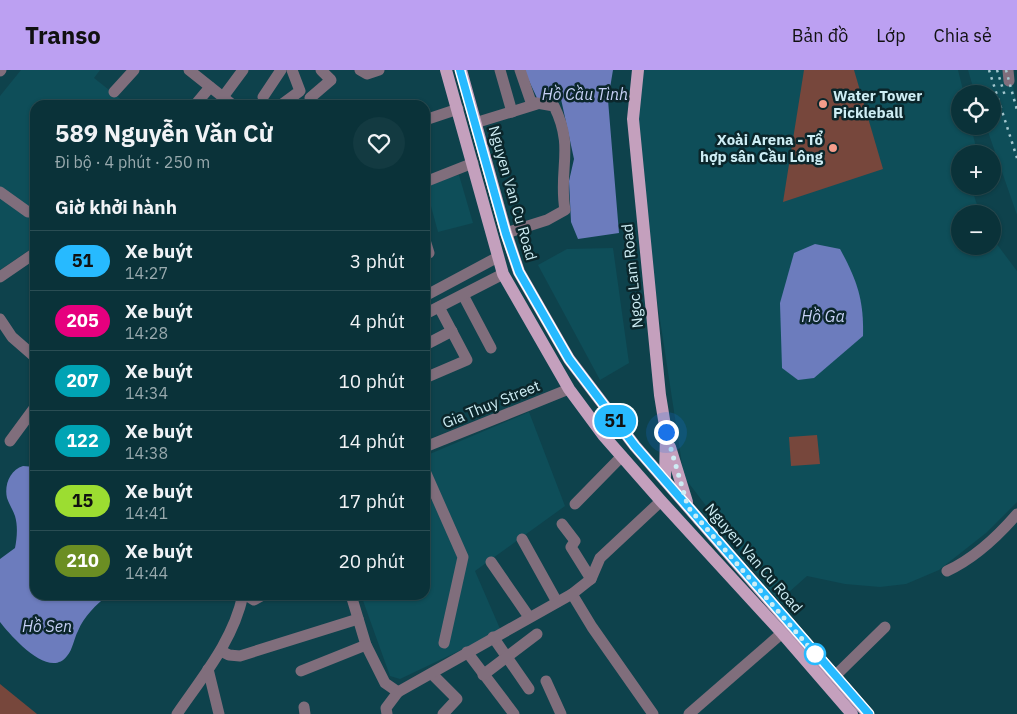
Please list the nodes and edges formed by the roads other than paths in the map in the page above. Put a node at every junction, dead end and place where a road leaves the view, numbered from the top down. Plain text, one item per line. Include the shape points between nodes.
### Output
1 (134, 70) edge
2 (243, 70) edge
3 (281, 70) edge
4 (321, 70) edge
5 (361, 70) edge
6 (379, 70) edge
7 (446, 70) edge
8 (460, 70) edge
9 (500, 70) edge
10 (520, 70) edge
11 (638, 70) edge
12 (294, 71) edge
13 (197, 72) edge
14 (210, 87) junction
15 (114, 92) dead end
16 (222, 96) junction
17 (263, 97) dead end
18 (310, 98) dead end
19 (199, 100) edge
20 (227, 100) edge
21 (288, 100) edge
22 (537, 104) junction
23 (458, 109) junction
24 (512, 112) junction
25 (430, 118) edge
26 (475, 123) junction
27 (473, 163) junction
28 (430, 180) edge
29 (0, 192) edge
30 (28, 212) dead end
31 (506, 234) junction
32 (30, 256) edge
33 (498, 257) junction
34 (503, 274) junction
35 (0, 277) edge
36 (430, 293) edge
37 (463, 295) junction
38 (439, 307) junction
39 (430, 312) edge
40 (0, 318) edge
41 (452, 331) junction
42 (430, 342) edge
43 (491, 348) dead end
44 (30, 353) edge
45 (430, 376) edge
46 (569, 389) junction
47 (30, 414) edge
48 (666, 432) junction
49 (10, 441) dead end
50 (430, 445) edge
51 (622, 456) junction
52 (665, 480) junction
53 (430, 482) edge
54 (657, 497) junction
55 (575, 504) dead end
56 (688, 507) junction
57 (1017, 514) edge
58 (562, 524) dead end
59 (522, 539) dead end
60 (491, 562) dead end
61 (947, 571) dead end
62 (591, 579) junction
63 (572, 594) junction
64 (242, 600) edge
65 (352, 600) edge
66 (557, 602) junction
67 (529, 617) junction
68 (358, 619) junction
69 (885, 627) dead end
70 (782, 633) junction
71 (537, 634) dead end
72 (493, 637) junction
73 (444, 643) dead end
74 (366, 645) junction
75 (221, 651) junction
76 (467, 652) junction
77 (506, 657) junction
78 (208, 670) junction
79 (301, 671) dead end
80 (432, 674) junction
81 (483, 675) junction
82 (834, 676) junction
83 (546, 681) dead end
84 (530, 689) dead end
85 (398, 692) junction
86 (177, 714) edge
87 (219, 714) edge
88 (386, 714) edge
89 (443, 714) edge
90 (514, 714) edge
91 (561, 714) edge
92 (653, 714) edge
93 (690, 714) edge
94 (852, 714) edge
95 (868, 714) edge

1 - 15 street
2 - 16 street
3 - 17 street
4 - 18 street via 331,80
5 - 6 street via 367,74
7 - 23 main road, Nguyen Van Cu Road
8 - 26 main road, Nguyen Van Cu Road
9 - 24 street
10 - 22 street via 531,102
11 - 48 main road, Ngoc Lam Road via 633,119
12 - 21 street via 300,91
13 - 14 street
14 - 16 street
14 - 19 street
16 - 20 street
22 - 24 street
22 - 31 street via 554,106 565,134 565,210
23 - 25 street
23 - 27 main road, Nguyen Van Cu Road
24 - 26 street
26 - 31 main road, Nguyen Van Cu Road
27 - 28 street
27 - 33 main road, Nguyen Van Cu Road
29 - 30 street
31 - 52 main road, Nguyen Van Cu Road via 519,272 569,359
32 - 35 street
33 - 34 main road, Nguyen Van Cu Road
33 - 36 street
34 - 37 street
34 - 46 main road, Nguyen Van Cu Road
37 - 38 street
37 - 43 street
38 - 39 street
38 - 41 street
40 - 44 street via 12,337
41 - 42 street
41 - 45 street via 467,360
46 - 50 street, Gia Thuy Street
46 - 51 main road, Nguyen Van Cu Road
47 - 49 street
48 - 52 main road, Ngoc Lam Road
48 - 56 main road
51 - 54 main road, Nguyen Van Cu Road
51 - 55 street
52 - 54 main road
52 - 56 main road, Nguyen Van Cu Road
53 - 73 street via 463,558
54 - 62 street via 600,558
54 - 70 main road, Nguyen Van Cu Road
56 - 82 main road, Nguyen Van Cu Road
57 - 61 street via 980,549
58 - 62 street via 575,541 571,547
59 - 66 street
60 - 67 street
62 - 63 street
63 - 66 street
63 - 92 street
64 - 75 street
65 - 68 street
66 - 67 street
67 - 72 street
68 - 74 street
68 - 75 street via 240,656 229,656
69 - 82 street
70 - 93 street
70 - 94 main road, Nguyen Van Cu Road
71 - 77 street
72 - 76 street
72 - 77 street
74 - 79 street
74 - 85 street via 385,683
75 - 78 street
76 - 80 street
76 - 81 street
77 - 81 street
77 - 84 street
78 - 86 street
78 - 87 street
80 - 85 street
80 - 89 street via 457,699
81 - 90 street
82 - 95 main road, Nguyen Van Cu Road
83 - 91 street
85 - 88 street via 386,708

